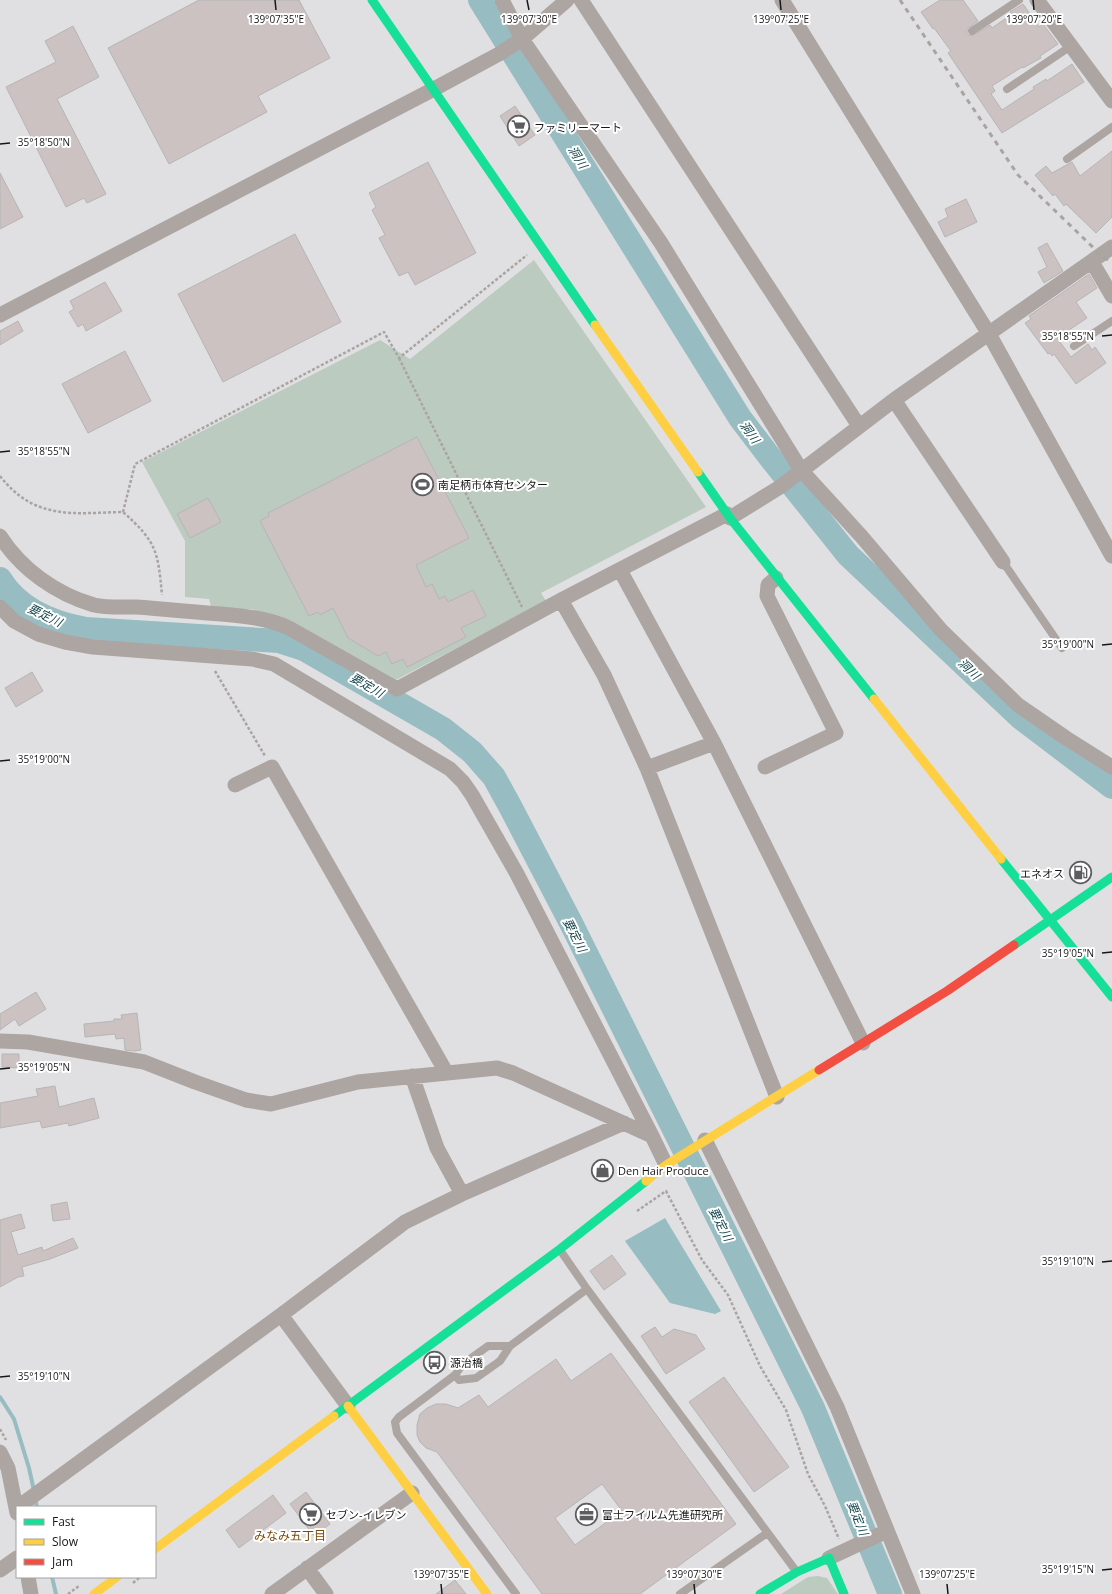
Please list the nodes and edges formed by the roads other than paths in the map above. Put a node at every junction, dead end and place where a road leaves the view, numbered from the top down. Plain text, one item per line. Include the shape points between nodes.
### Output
1 (372, 0) edge
2 (502, 0) edge
3 (567, 0) edge
4 (581, 0) edge
5 (782, 0) edge
6 (1019, 0) edge
7 (1037, 0) edge
8 (972, 31) dead end
9 (520, 40) junction
10 (1071, 46) junction
11 (1007, 89) dead end
12 (432, 90) junction
13 (1112, 101) edge
14 (1112, 127) edge
15 (1067, 159) dead end
16 (1112, 247) edge
17 (1092, 262) junction
18 (1112, 296) edge
19 (0, 315) edge
20 (1112, 321) edge
21 (989, 334) junction
22 (1074, 346) dead end
23 (894, 400) junction
24 (859, 426) junction
25 (799, 472) junction
26 (729, 516) junction
27 (0, 536) edge
28 (1112, 556) edge
29 (1003, 562) joint
30 (620, 570) junction
31 (776, 578) junction
32 (561, 600) junction
33 (0, 608) edge
34 (1062, 648) dead end
35 (714, 743) junction
36 (765, 767) dead end
37 (1112, 767) edge
38 (647, 768) junction
39 (235, 785) dead end
40 (1112, 877) edge
41 (1050, 921) junction
42 (1112, 997) edge
43 (0, 1041) edge
44 (864, 1043) junction
45 (446, 1072) junction
46 (412, 1076) junction
47 (777, 1097) junction
48 (624, 1123) junction
49 (652, 1136) junction
50 (705, 1140) junction
51 (666, 1165) junction
52 (462, 1194) junction
53 (560, 1249) junction
54 (588, 1289) junction
55 (281, 1315) junction
56 (510, 1346) junction
57 (455, 1375) junction
58 (348, 1406) junction
59 (0, 1452) edge
60 (4, 1471) edge
61 (412, 1492) junction
62 (23, 1505) edge
63 (767, 1533) junction
64 (884, 1533) junction
65 (156, 1548) edge
66 (830, 1558) junction
67 (16, 1559) edge
68 (307, 1568) junction
69 (0, 1570) edge
70 (797, 1572) junction
71 (28, 1578) edge
72 (116, 1578) edge
73 (31, 1594) edge
74 (94, 1594) edge
75 (272, 1594) edge
76 (326, 1594) edge
77 (487, 1594) edge
78 (516, 1594) edge
79 (680, 1594) edge
80 (760, 1594) edge
81 (844, 1594) edge
82 (913, 1594) edge

1 - 12 street
2 - 9 street
3 - 9 street
4 - 24 street
5 - 21 street
6 - 8 lane
7 - 10 street
9 - 12 street via 500,54
9 - 25 street via 661,243
10 - 11 lane
10 - 13 street
12 - 19 street
12 - 26 street
14 - 15 lane
16 - 17 street
17 - 18 street
17 - 21 street
20 - 22 lane
21 - 23 street
21 - 28 street
23 - 24 street
23 - 29 street
24 - 25 street
25 - 26 street
25 - 37 street via 862,537 941,630 1018,705
26 - 30 street
26 - 31 street
27 - 32 street via 10,552 41,580 95,605 163,609 275,621 397,690
29 - 34 lane
30 - 32 street
30 - 35 street
31 - 36 street via 768,585 767,596 836,733
31 - 41 street
32 - 38 street via 604,675
33 - 49 street via 14,621 38,634 65,642 92,647 252,659 274,664 450,769 472,795 517,874
35 - 38 street
35 - 44 street
38 - 47 street
39 - 45 street via 272,767
40 - 41 street
41 - 42 street
41 - 44 street via 947,991
43 - 46 street via 28,1042 144,1062 246,1100 271,1104 358,1082
44 - 47 street
45 - 46 street
45 - 48 street via 497,1068
46 - 52 street via 437,1148
47 - 50 street
48 - 49 street
48 - 52 street
49 - 51 street
50 - 51 street
50 - 64 street via 837,1407
51 - 53 street
52 - 55 street via 405,1222
53 - 54 lane
53 - 58 street
54 - 56 lane
54 - 63 lane
55 - 58 street
55 - 62 street
56 - 57 lane via 488,1346 463,1364
56 - 57 lane via 500,1361 476,1378 459,1380
57 - 78 lane via 399,1417 395,1422 395,1428
58 - 61 street
58 - 65 street
59 - 60 street
60 - 62 street
61 - 68 street
61 - 77 street
63 - 70 lane
63 - 79 lane
64 - 66 street
64 - 82 street
66 - 70 street
66 - 81 street
67 - 69 street
68 - 75 street
68 - 76 street
70 - 80 street
71 - 73 street
72 - 74 street

